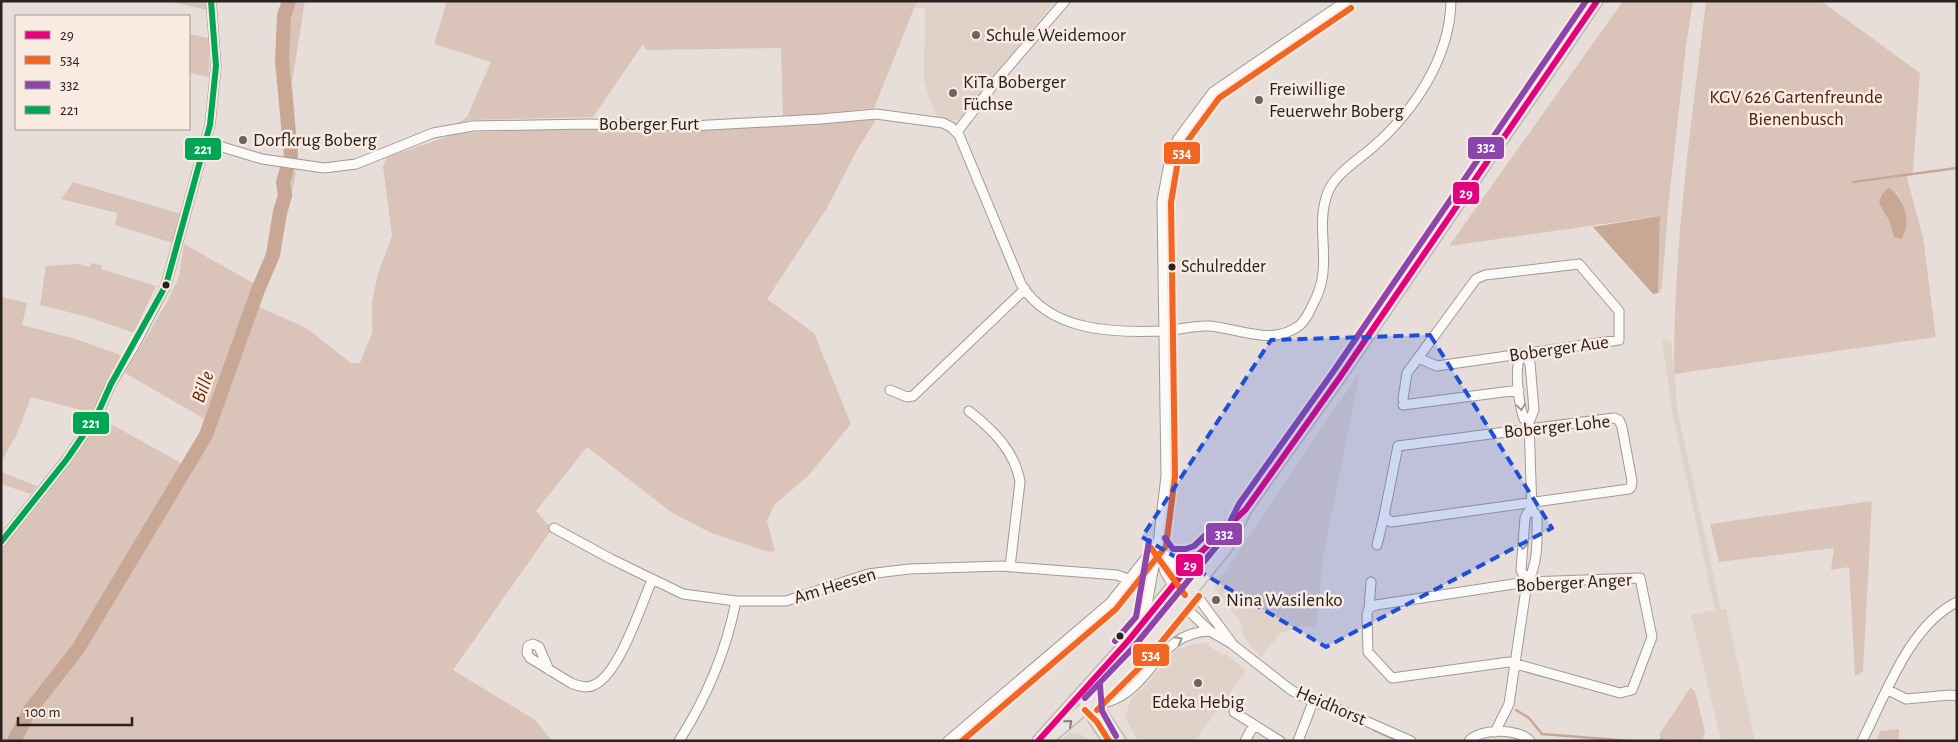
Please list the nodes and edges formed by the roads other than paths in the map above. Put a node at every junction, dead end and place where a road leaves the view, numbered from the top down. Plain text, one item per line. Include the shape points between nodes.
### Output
1 (211, 1) edge
2 (1065, 1) edge
3 (1346, 1) edge
4 (1451, 1) edge
5 (1597, 1) edge
6 (957, 132) junction
7 (206, 142) junction
8 (1025, 289) junction
9 (1163, 331) junction
10 (1522, 354) junction
11 (1418, 358) junction
12 (890, 390) dead end
13 (1519, 390) junction
14 (969, 411) dead end
15 (1530, 426) junction
16 (1532, 507) junction
17 (1246, 509) junction
18 (1384, 516) junction
19 (554, 528) dead end
20 (1, 542) edge
21 (1158, 544) junction
22 (1377, 545) dead end
23 (1197, 556) junction
24 (1168, 557) junction
25 (1010, 566) junction
26 (1182, 576) junction
27 (652, 580) junction
28 (1130, 580) junction
29 (1371, 582) dead end
30 (1527, 582) junction
31 (1174, 585) junction
32 (1192, 590) junction
33 (1183, 600) junction
34 (736, 601) junction
35 (1957, 602) edge
36 (1369, 608) junction
37 (1144, 621) junction
38 (1210, 631) junction
39 (1232, 644) junction
40 (1517, 663) junction
41 (549, 670) dead end
42 (1091, 683) junction
43 (1888, 690) junction
44 (1957, 696) edge
45 (1073, 701) junction
46 (1313, 702) junction
47 (1091, 704) junction
48 (1509, 704) junction
49 (1234, 712) dead end
50 (1254, 725) junction
51 (1495, 732) junction
52 (1513, 732) junction
53 (1468, 740) edge
54 (679, 741) edge
55 (948, 741) edge
56 (1038, 741) edge
57 (1046, 741) edge
58 (1109, 741) edge
59 (1120, 741) edge
60 (1245, 741) edge
61 (1280, 741) edge
62 (1298, 741) edge
63 (1411, 741) edge
64 (1530, 741) edge
65 (1862, 741) edge

1 - 7 street via 216,66
2 - 6 street
3 - 9 street via 1213,92 1181,134 1170,158 1162,201
4 - 9 street via 1448,26 1423,88 1394,128 1337,178 1328,191 1323,220 1325,270 1319,294 1300,325 1285,334 1267,337 1208,326
5 - 17 main road
6 - 7 street, Boberger Furt via 943,123 876,114 691,126 473,126 433,133 375,158 324,168 282,163
6 - 8 street
7 - 20 street via 166,284 134,348 111,384 97,415 67,459
8 - 9 street via 1045,311 1078,325 1096,329
8 - 12 street via 913,396
9 - 21 street via 1166,476
10 - 11 street, Boberger Aue via 1437,366
10 - 11 street, Boberger Aue via 1619,340 1619,311 1579,264 1485,275 1476,279
10 - 13 street via 1517,362
10 - 15 street via 1530,363 1534,410
11 - 13 street, Boberger Aue via 1407,373 1403,402
13 -> 15 street via 1521,410
14 - 25 street via 1000,440 1018,469 1020,482
15 - 16 street
15 - 16 street, Boberger Lohe via 1619,420 1632,481 1632,487 1628,489
15 - 18 street, Boberger Lohe via 1398,446
16 - 18 street, Boberger Lohe via 1391,522
16 -> 30 street via 1525,518 1521,570
16 - 30 street via 1537,515 1535,564
17 - 23 main road
17 - 32 main road via 1226,547
18 - 22 street, Boberger Lohe
19 - 27 street, Am Heesen
21 - 24 street, Heidhorst
21 - 28 street
21 - 31 street, Heidhorst via 1166,572
21 - 37 street
23 - 24 street via 1183,559
23 - 26 main road
24 - 26 street, Heidhorst
25 - 28 street, Am Heesen via 1117,575
25 - 34 street, Am Heesen via 878,572 786,601
26 - 31 main road
26 - 32 street, Heidhorst
27 - 34 street, Am Heesen via 683,594
27 - 41 street via 635,626 601,680 593,686 581,687
28 - 55 street via 1110,603
29 - 36 street, Boberger Anger
30 - 36 street, Boberger Anger
30 - 40 street
30 - 40 street, Boberger Anger via 1640,578 1652,637 1632,690 1620,693
31 - 33 street, Heidhorst
31 - 37 main road
32 - 33 main road
32 - 39 street, Heidhorst
33 - 38 street, Heidhorst via 1191,613
33 - 47 main road via 1139,655
34 - 54 street via 714,678
35 - 43 street via 1934,616 1922,629
36 - 40 street, Boberger Anger via 1368,652 1392,678
37 - 42 main road
38 - 39 street, Heidhorst
47 -> 38 street via 1110,701 1129,690 1174,642
39 - 46 street, Heidhorst via 1291,690
40 - 48 street
42 - 45 main road
42 - 47 main road
43 - 44 street via 1906,698
43 - 65 street
45 - 47 main road
45 - 56 main road
46 - 62 street
46 - 63 street, Heidhorst via 1343,711
57 -> 47 main road
47 - 58 main road via 1094,719
47 - 59 main road via 1104,716
48 - 51 street
48 - 52 street
49 - 50 street
50 - 60 street
50 - 61 street
51 - 52 street
51 - 53 street via 1480,733
52 - 64 street via 1525,735

